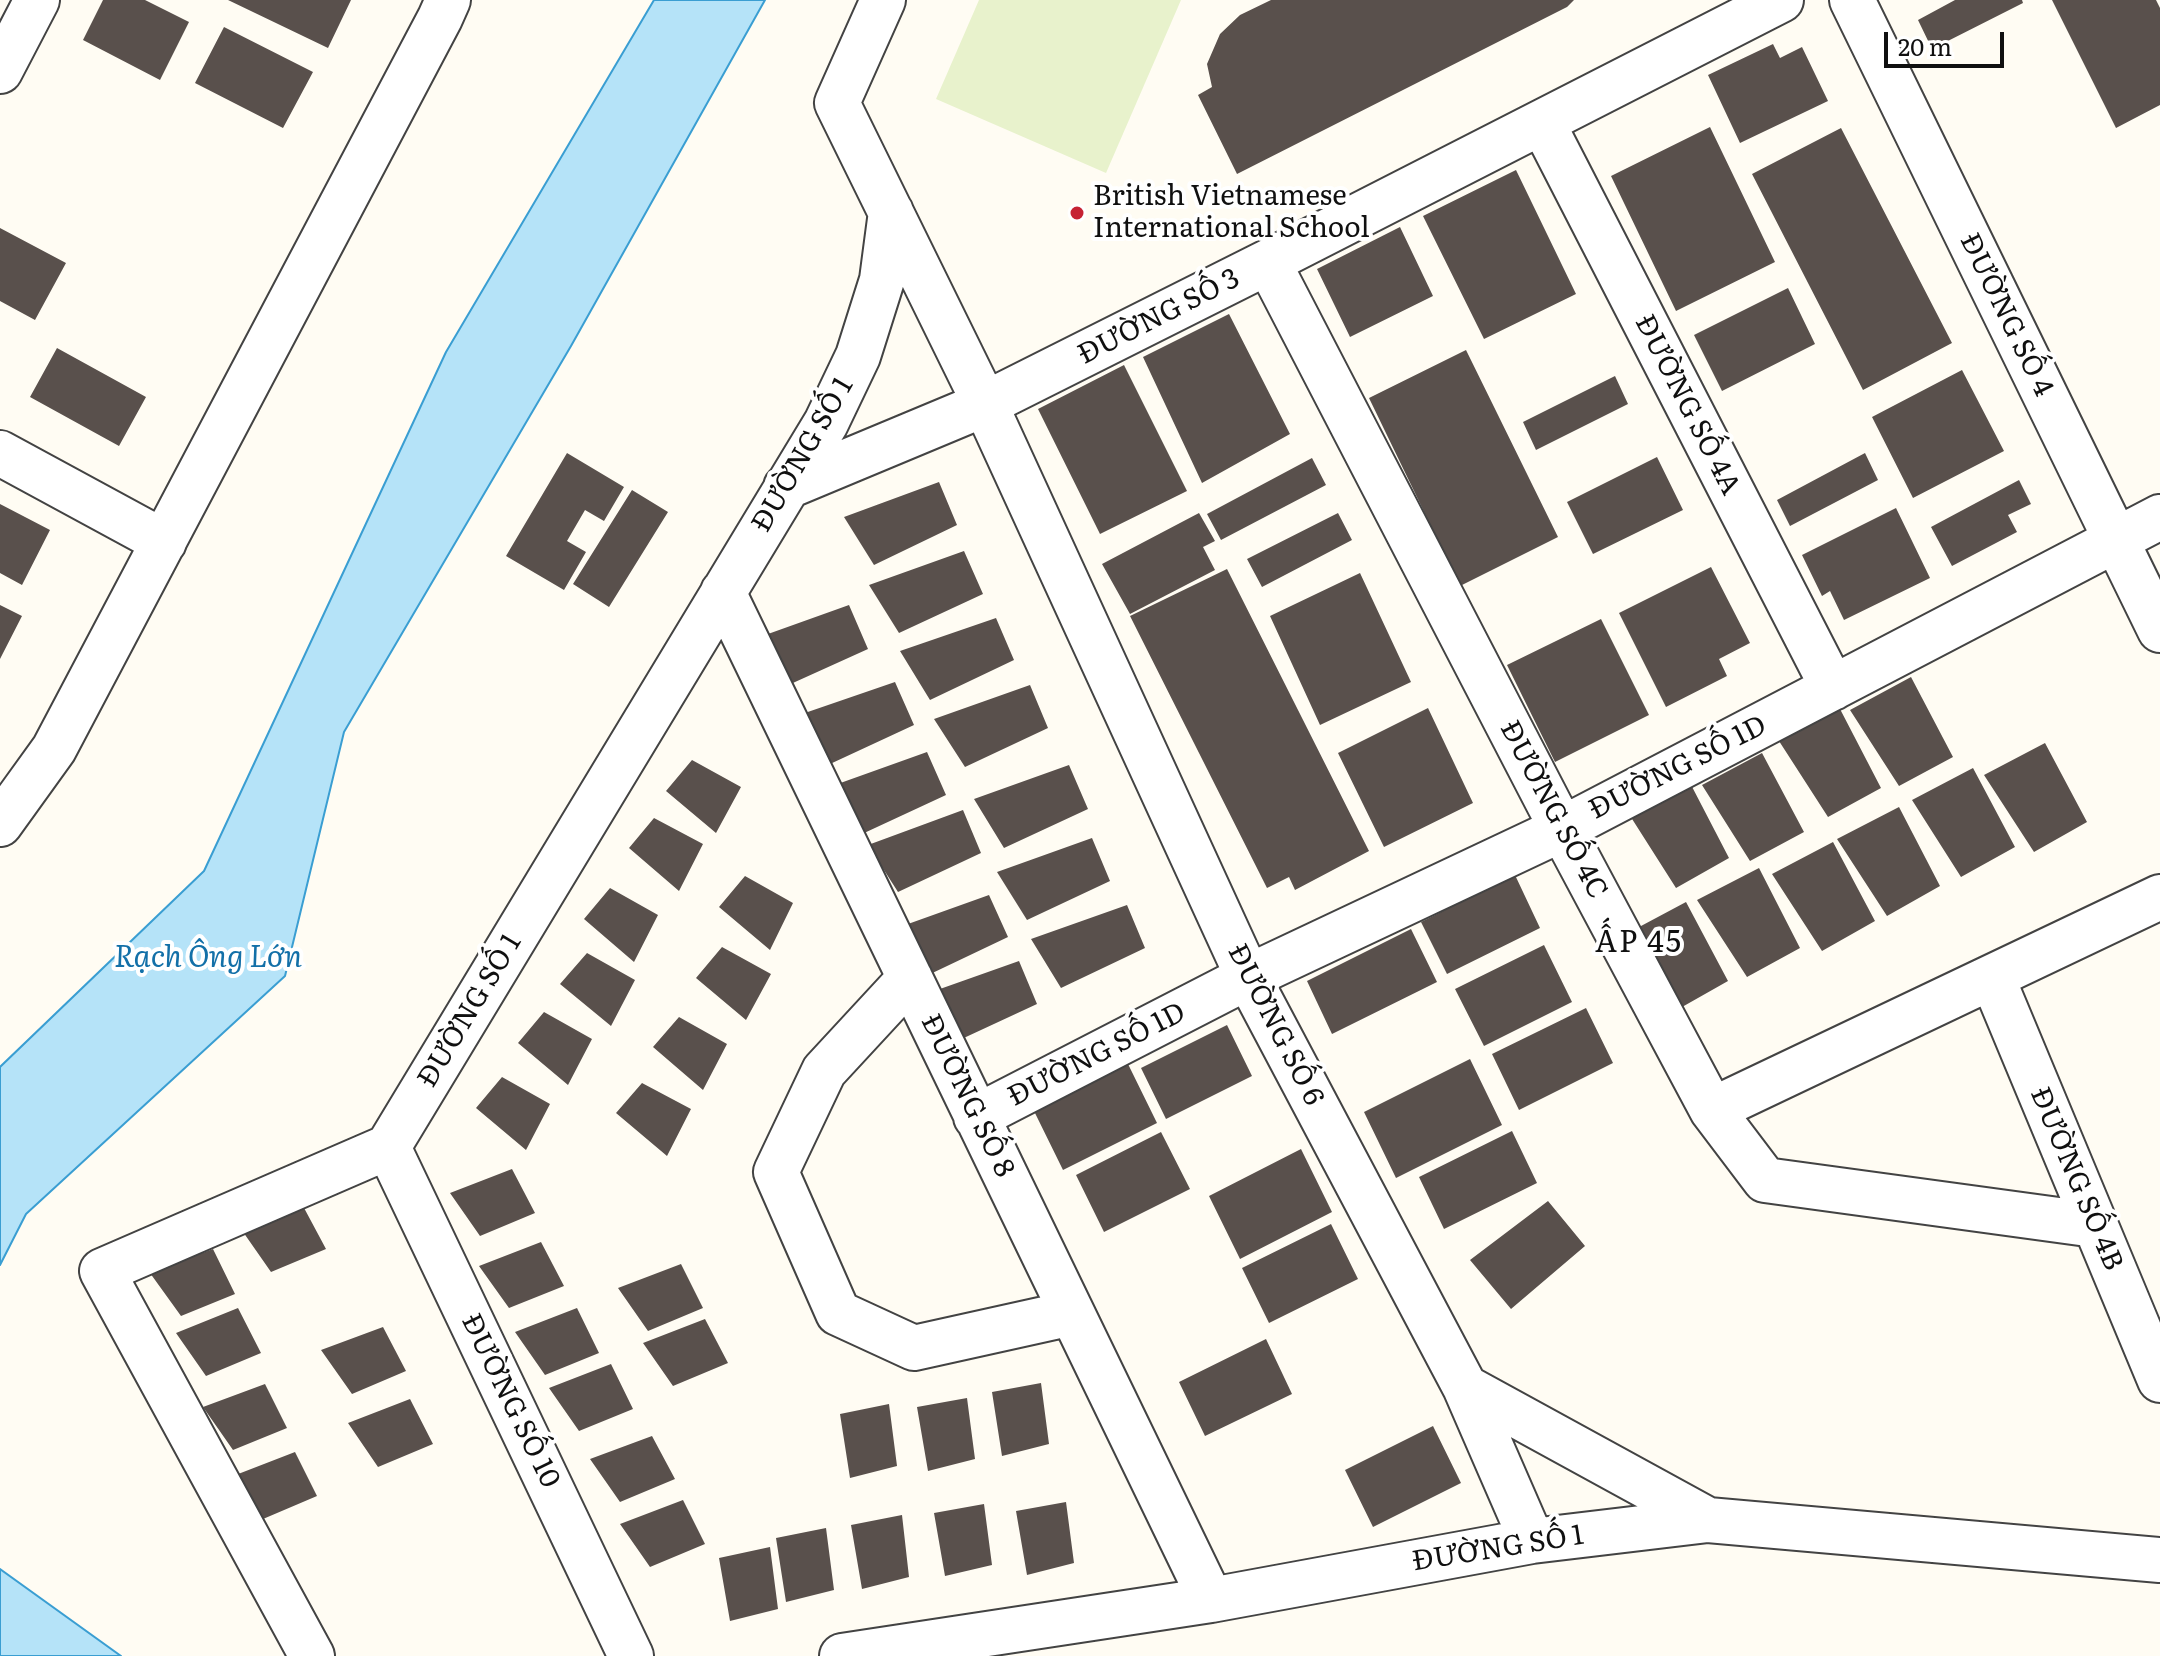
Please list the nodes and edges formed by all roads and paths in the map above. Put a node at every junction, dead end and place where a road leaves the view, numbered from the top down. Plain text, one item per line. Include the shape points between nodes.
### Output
1 (37, 0) edge
2 (448, 0) edge
3 (883, 0) edge
4 (1781, 0) edge
5 (1852, 0) edge
6 (4, 53) edge
7 (1542, 122) junction
8 (891, 212) junction
9 (1268, 262) junction
10 (985, 404) junction
11 (0, 453) edge
12 (786, 487) junction
13 (2160, 517) edge
14 (2115, 541) junction
15 (164, 542) junction
16 (723, 592) junction
17 (2160, 630) edge
18 (1833, 688) junction
19 (0, 824) edge
20 (1562, 829) junction
21 (2160, 897) edge
22 (1248, 977) junction
23 (1992, 977) junction
24 (910, 978) junction
25 (1712, 1110) junction
26 (976, 1117) junction
27 (388, 1147) junction
28 (2095, 1225) junction
29 (1072, 1313) junction
30 (2160, 1380) edge
31 (1465, 1387) junction
32 (1708, 1520) junction
33 (1532, 1541) junction
34 (2160, 1560) edge
35 (1211, 1600) junction
36 (312, 1656) edge
37 (631, 1656) edge
38 (842, 1656) edge

1 - 6 street
2 - 15 street
3 - 8 street via 837,103
4 - 7 street, ĐƯỜNG SỐ 3
5 - 14 street, ĐƯỜNG SỐ 4
7 - 9 street, ĐƯỜNG SỐ 3
7 - 18 street, ĐƯỜNG SỐ 4A
8 - 10 street
8 - 12 street, ĐƯỜNG SỐ 1 via 882,280 858,356 826,423
9 - 10 street, ĐƯỜNG SỐ 3
9 - 20 street, ĐƯỜNG SỐ 4C
10 - 12 street, ĐƯỜNG SỐ 3
10 - 22 street, ĐƯỜNG SỐ 6
11 - 15 street
12 - 16 street, ĐƯỜNG SỐ 1
13 - 14 street, ĐƯỜNG SỐ 1D
14 - 17 street, ĐƯỜNG SỐ 4
14 - 18 street, ĐƯỜNG SỐ 1D
15 - 19 street via 54,749
16 - 24 street, ĐƯỜNG SỐ 8
16 - 27 street, ĐƯỜNG SỐ 1
18 - 20 street, ĐƯỜNG SỐ 1D
20 - 22 street, ĐƯỜNG SỐ 1D
20 - 25 street, ĐƯỜNG SỐ 4C
21 - 23 street
22 - 26 street, ĐƯỜNG SỐ 1D
22 - 31 street, ĐƯỜNG SỐ 6
23 - 25 street
23 - 28 street, ĐƯỜNG SỐ 4B
24 - 26 street, ĐƯỜNG SỐ 8
24 - 29 street via 824,1071 776,1172 838,1313 914,1348
25 - 28 street, ĐƯỜNG SỐ 4C via 1765,1180
26 - 29 street, ĐƯỜNG SỐ 8
27 - 36 street via 102,1271
27 - 37 street, ĐƯỜNG SỐ 10
28 - 30 street, ĐƯỜNG SỐ 4B
29 - 35 street, ĐƯỜNG SỐ 8
31 - 32 street
31 - 33 street, ĐƯỜNG SỐ 6
32 - 33 street, ĐƯỜNG SỐ 1
32 - 34 street, ĐƯỜNG SỐ 1
33 - 35 street, ĐƯỜNG SỐ 1
35 - 38 street, ĐƯỜNG SỐ 1

